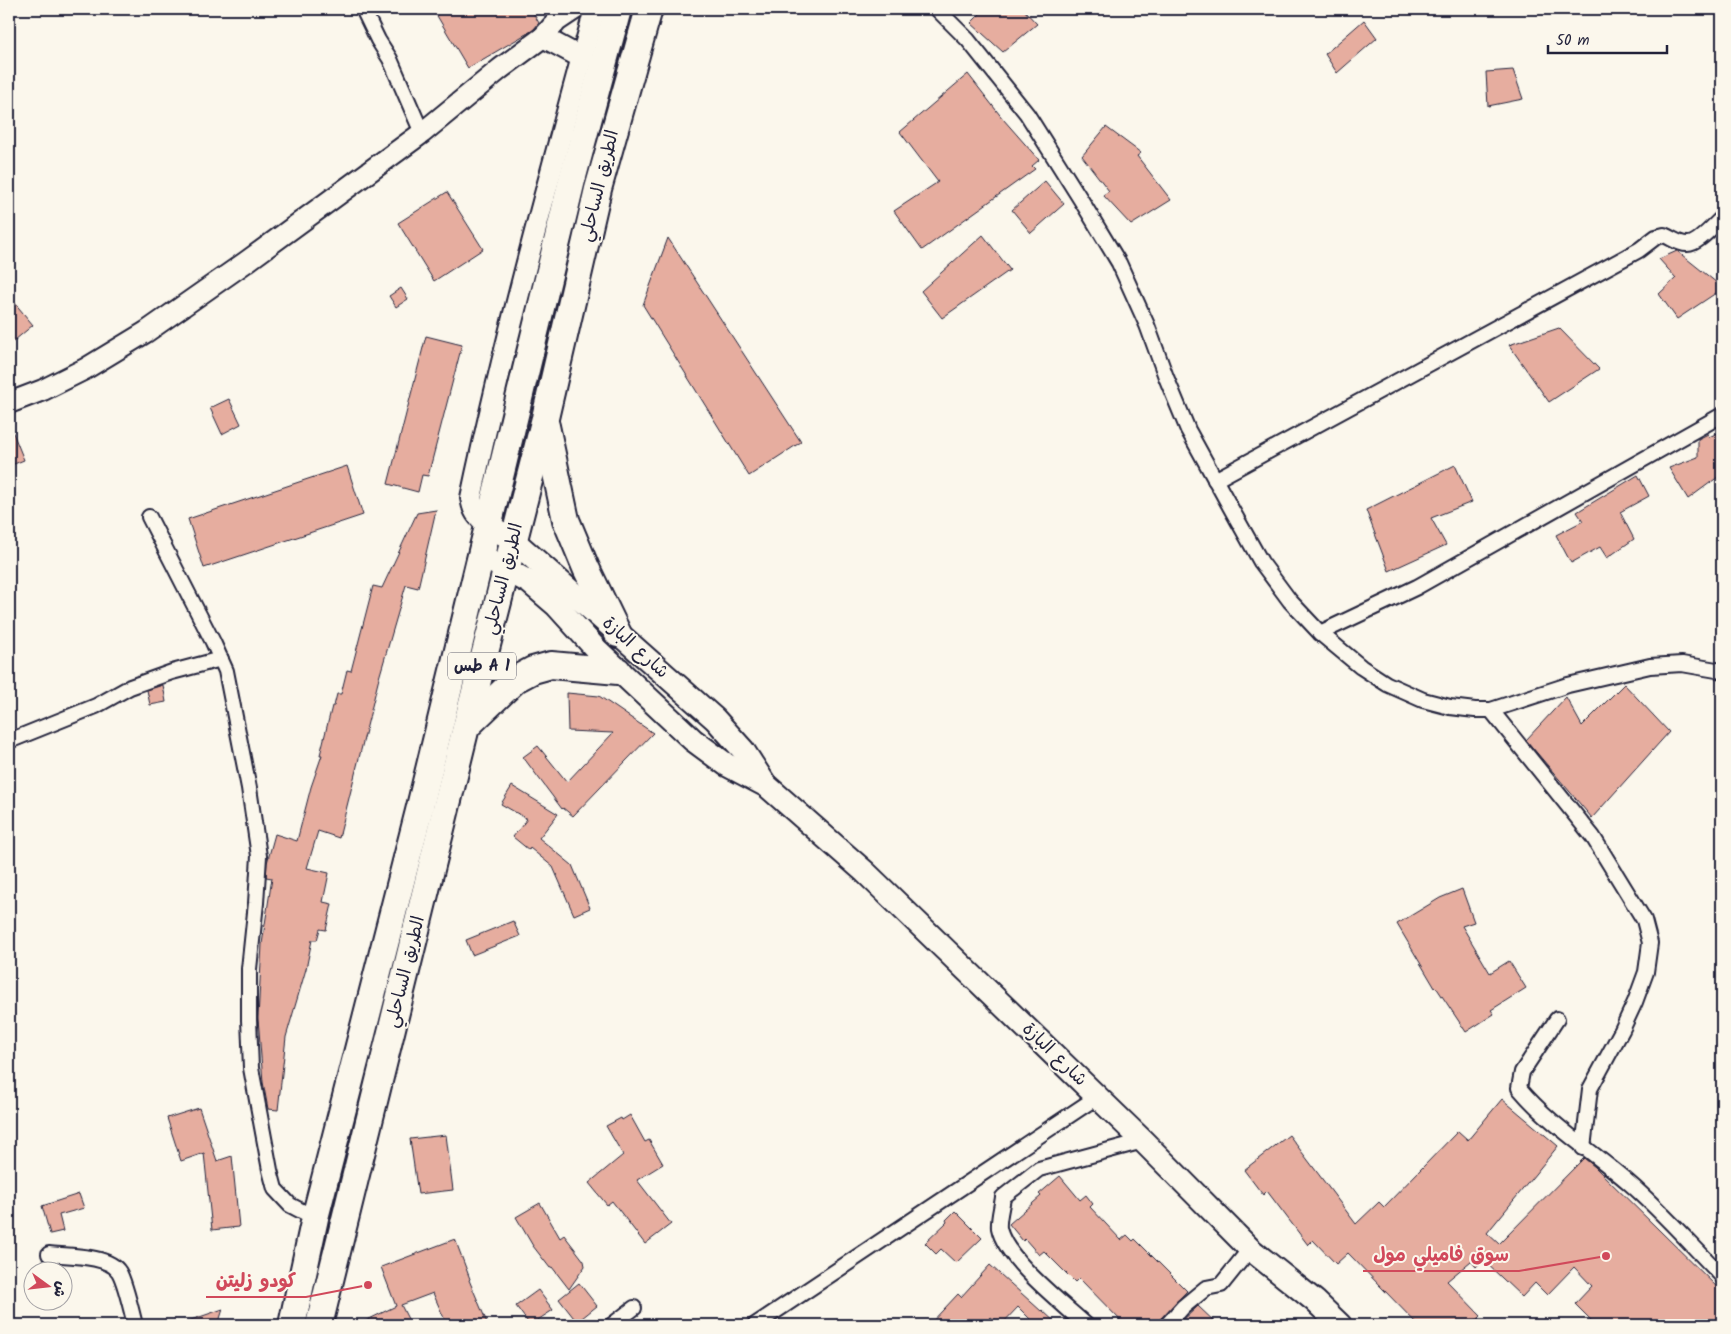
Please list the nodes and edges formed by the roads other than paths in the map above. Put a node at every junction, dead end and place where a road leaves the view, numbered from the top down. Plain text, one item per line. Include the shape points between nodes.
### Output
1 (363, 9) edge
2 (575, 9) edge
3 (595, 9) edge
4 (618, 9) edge
5 (648, 9) edge
6 (937, 9) edge
7 (542, 37) junction
8 (582, 58) junction
9 (422, 133) junction
10 (1722, 218) edge
11 (9, 403) edge
12 (1722, 414) edge
13 (545, 418) junction
14 (1215, 480) junction
15 (149, 516) dead end
16 (488, 525) junction
17 (513, 540) junction
18 (480, 555) junction
19 (507, 568) junction
20 (618, 634) junction
21 (1320, 634) junction
22 (221, 659) junction
23 (618, 671) junction
24 (1722, 671) edge
25 (1492, 710) junction
26 (466, 727) junction
27 (9, 741) edge
28 (767, 786) junction
29 (1557, 1019) dead end
30 (1097, 1097) junction
31 (1143, 1141) junction
32 (1583, 1148) junction
33 (315, 1218) junction
34 (1250, 1249) junction
35 (49, 1254) dead end
36 (1722, 1276) edge
37 (634, 1308) dead end
38 (135, 1325) edge
39 (292, 1325) edge
40 (319, 1325) edge
41 (612, 1325) edge
42 (755, 1325) edge
43 (1086, 1325) edge
44 (1167, 1325) edge
45 (1340, 1325) edge

1 - 9 street via 390,59
2 - 7 street
3 - 8 street
4 - 16 highway, الطريق الساحلي / طس A 1 via 572,180
5 - 13 highway, الطريق الساحلي / طس A 1 via 598,189
6 - 14 street via 968,40 1027,114 1119,263 1188,430
7 - 8 street
7 - 9 street
8 - 16 street via 517,304 472,498 478,517
9 - 11 street via 146,332 85,369
10 - 14 street via 1694,243 1677,242 1664,235 1656,237 1639,250
12 - 21 street via 1417,587
13 - 17 highway, الطريق الساحلي / طس A 1
13 - 20 highway via 566,520
14 - 21 street via 1261,562
15 - 22 street
16 - 17 main road, شارع البازة
16 - 18 highway, الطريق الساحلي / طس A 1
17 - 19 highway, الطريق الساحلي / طس A 1
17 - 20 main road, شارع البازة
18 - 19 main road, شارع البازة
18 - 33 highway, الطريق الساحلي / طس A 1
19 - 23 main road, شارع البازة via 557,606
19 - 26 highway, الطريق الساحلي / طس A 1
20 - 28 main road, شارع البازة via 715,719 743,750
21 - 25 street via 1387,684 1422,700 1450,707
22 - 27 street via 130,687 96,706
22 - 33 street via 239,733 259,856 250,969 252,1068 275,1189 290,1205
23 - 26 highway via 551,666 533,670 516,679
23 - 28 main road, شارع البازة via 693,740 727,765
24 - 25 street via 1682,664 1650,666 1568,685
25 - 32 street via 1593,837 1644,920 1650,943 1646,972 1636,1002 1590,1089
26 - 40 highway, الطريق الساحلي / طس A 1
28 - 30 main road, شارع البازة via 865,872
29 - 32 street via 1522,1072 1519,1088
30 - 31 main road, شارع البازة
30 - 42 street
31 - 34 main road, شارع البازة
31 - 43 street via 1038,1169 1003,1197 999,1226 1006,1246
32 - 36 street via 1651,1203
33 - 39 highway, الطريق الساحلي / طس A 1
34 - 44 street via 1221,1285 1206,1288
34 - 45 main road, شارع البازة
35 - 38 street via 113,1264 120,1273
37 - 41 street

